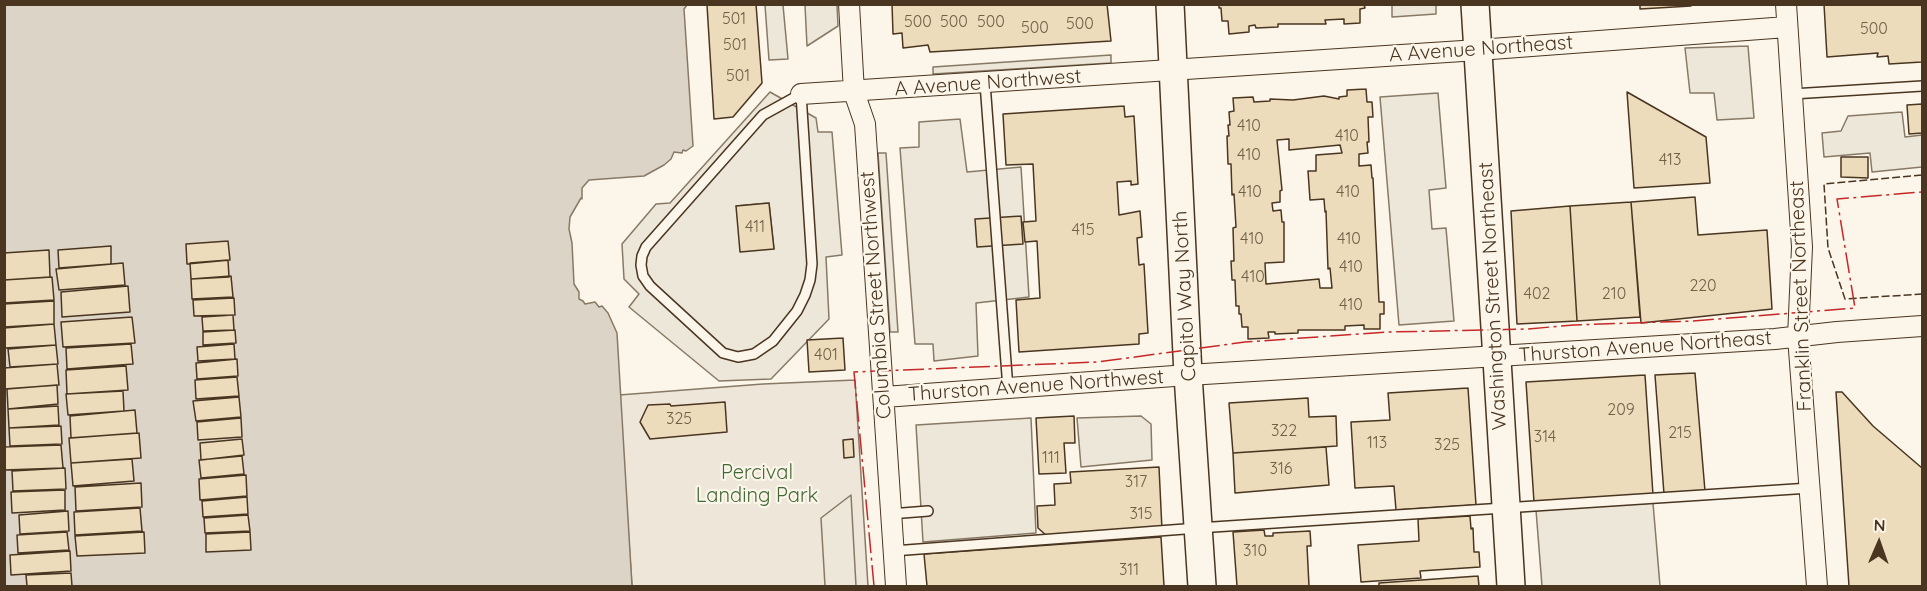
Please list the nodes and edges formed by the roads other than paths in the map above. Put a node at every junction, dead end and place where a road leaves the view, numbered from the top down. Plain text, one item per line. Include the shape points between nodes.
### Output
1 (849, 4) edge
2 (1170, 4) edge
3 (1475, 4) edge
4 (1786, 4) edge
5 (1788, 27) junction
6 (1478, 50) junction
7 (1174, 70) junction
8 (985, 83) junction
9 (1923, 86) edge
10 (854, 92) junction
11 (801, 94) junction
12 (1792, 94) junction
13 (1923, 326) edge
14 (1798, 337) junction
15 (1496, 357) junction
16 (1188, 375) junction
17 (1008, 389) junction
18 (884, 397) junction
19 (1810, 488) junction
20 (1506, 507) junction
21 (928, 511) dead end
22 (890, 514) junction
23 (1198, 528) junction
24 (893, 551) junction
25 (896, 586) edge
26 (1202, 586) edge
27 (1511, 586) edge
28 (1817, 586) edge

1 - 10 street, Columbia Street Northwest
2 - 7 street, Capitol Way North
3 - 6 street, Washington Street Northeast
4 - 5 street, Franklin Street Northeast
5 - 6 street, A Avenue Northeast
5 - 12 street, Franklin Street Northeast
6 - 7 street, A Avenue Northeast
6 - 15 street, Washington Street Northeast
7 - 8 street, A Avenue Northwest
7 - 16 street, Capitol Way North
8 - 10 street, A Avenue Northwest
8 - 17 lane
9 - 12 lane
10 - 11 street, A Avenue Northwest
10 - 18 street, Columbia Street Northwest via 865,124
11 - 11 lane via 810,280 796,311 772,341 754,354 738,357 723,353 650,286 643,276 642,256 763,115
12 - 14 street, Franklin Street Northeast via 1802,247
13 - 14 street, Thurston Avenue Northeast
14 - 15 street, Thurston Avenue Northeast
14 - 19 street, Franklin Street Northeast
15 - 16 street, Thurston Avenue Northeast
15 - 20 street, Washington Street Northeast
16 - 17 street, Thurston Avenue Northwest
16 - 23 street, Capitol Way North
17 - 18 street, Thurston Avenue Northwest
18 - 22 street, Columbia Street Northwest
19 - 20 lane
19 - 28 street, Franklin Street Northeast
20 - 23 lane
20 - 27 street, Washington Street Northeast
21 - 22 lane
22 - 24 street, Columbia Street Northwest
23 - 24 lane
23 - 26 street, Capitol Way North
24 - 25 street, Columbia Street Northwest

